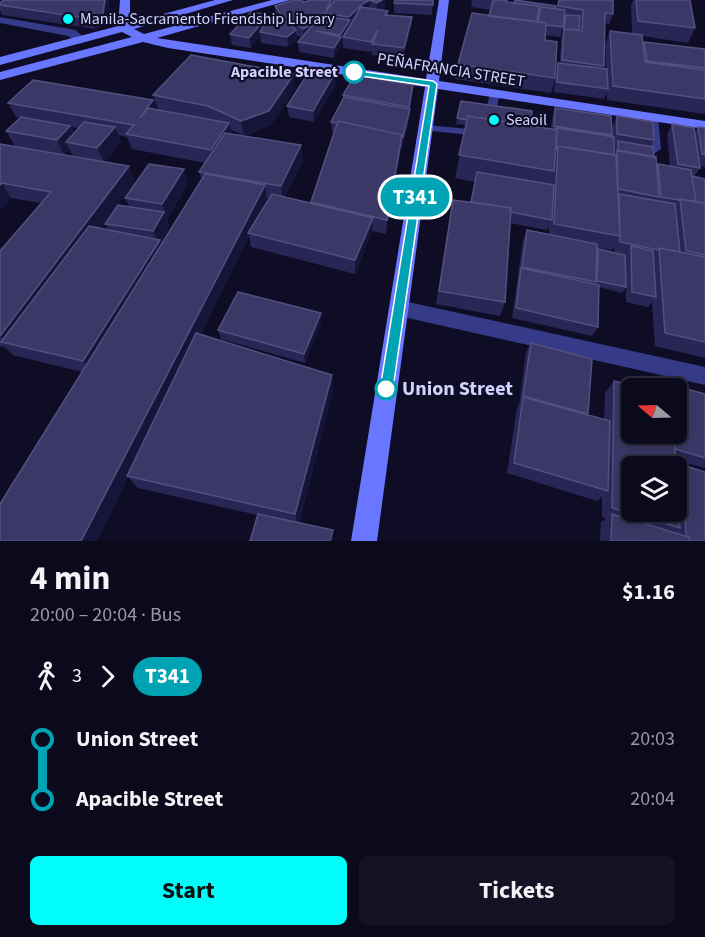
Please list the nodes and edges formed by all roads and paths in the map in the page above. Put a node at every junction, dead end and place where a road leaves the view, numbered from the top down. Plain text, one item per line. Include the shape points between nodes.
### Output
1 (125, 0) edge
2 (228, 0) edge
3 (285, 0) edge
4 (444, 0) edge
5 (0, 20) edge
6 (124, 28) junction
7 (142, 38) junction
8 (80, 40) junction
9 (0, 61) edge
10 (0, 76) edge
11 (433, 84) junction
12 (495, 93) junction
13 (491, 111) edge
14 (653, 117) junction
15 (705, 125) edge
16 (426, 129) junction
17 (488, 129) edge
18 (656, 149) edge
19 (399, 309) junction
20 (705, 376) edge
21 (364, 541) edge

1 - 6 street
2 - 6 street
3 - 7 street
4 - 11 street
5 - 8 street via 72,33
6 - 7 street, PEÑAFRANCIA STREET
6 - 8 street
7 - 10 street
7 - 11 street, PEÑAFRANCIA STREET
8 - 9 street
11 - 12 street, PEÑAFRANCIA STREET
11 - 16 street
12 - 13 lane
12 - 14 street, PEÑAFRANCIA STREET
14 - 15 street, PEÑAFRANCIA STREET
14 - 18 lane
16 - 17 lane via 483,133
16 - 19 street
19 - 20 street
19 - 21 street

